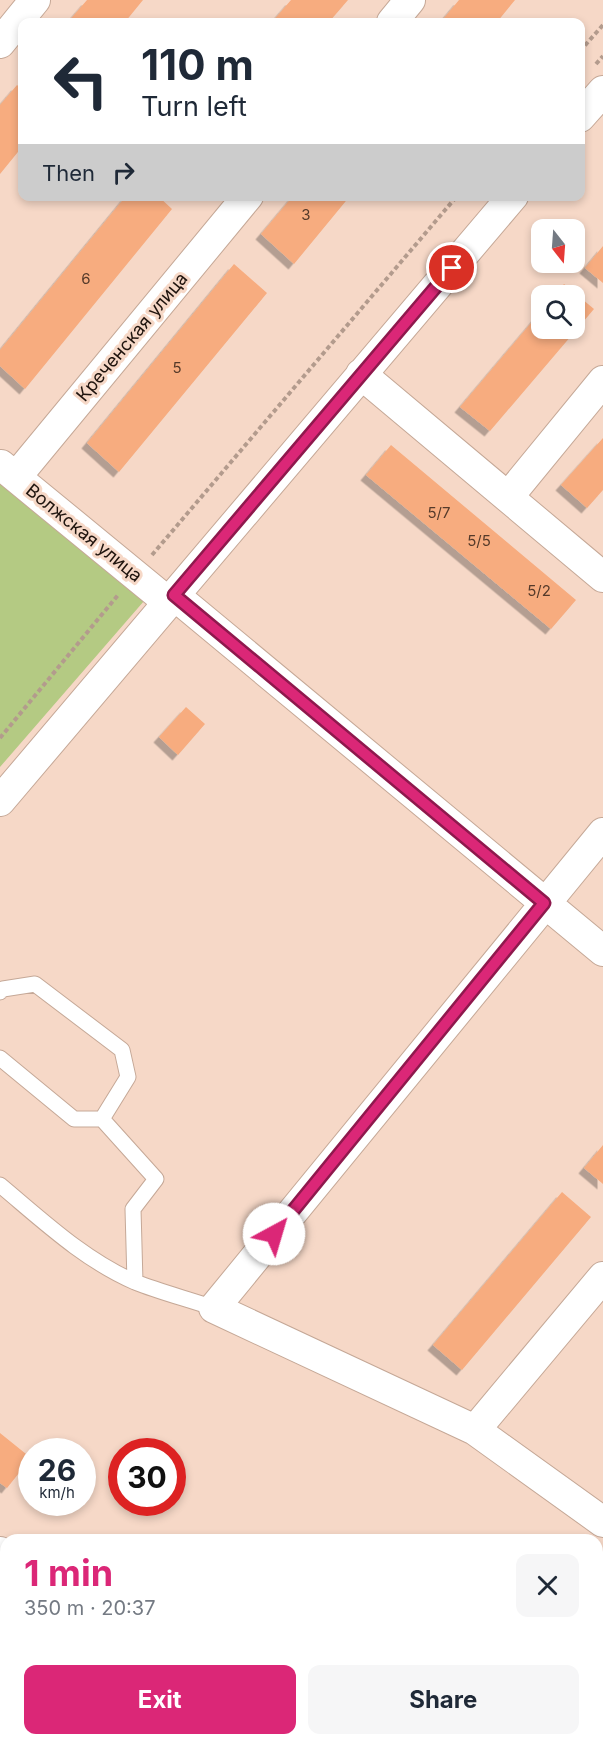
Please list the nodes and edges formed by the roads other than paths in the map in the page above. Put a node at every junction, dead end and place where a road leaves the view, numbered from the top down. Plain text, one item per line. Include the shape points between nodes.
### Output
1 (35, 0) edge
2 (410, 0) edge
3 (20, 18) edge
4 (395, 18) edge
5 (18, 21) edge
6 (0, 43) edge
7 (603, 91) edge
8 (585, 111) edge
9 (244, 201) edge
10 (509, 201) edge
11 (362, 374) junction
12 (603, 381) edge
13 (8, 470) edge
14 (508, 497) junction
15 (603, 577) edge
16 (171, 599) junction
17 (0, 801) edge
18 (603, 833) edge
19 (544, 903) junction
20 (603, 951) edge
21 (0, 992) edge
22 (0, 1058) edge
23 (102, 1119) junction
24 (0, 1185) edge
25 (603, 1277) edge
26 (135, 1282) junction
27 (214, 1308) junction
28 (475, 1430) junction
29 (603, 1522) edge

1 - 3 street
2 - 4 street
5 - 6 street
7 - 8 street
9 - 13 street, Креченская улица
10 - 11 street
11 - 14 street
11 - 16 street
12 - 14 street
13 - 16 street, Волжская улица via 135,575
14 - 15 street
16 - 17 street
16 - 19 street, Волжская улица
18 - 19 street
19 - 20 street, Волжская улица
19 - 27 street
21 - 23 lane via 3,988 34,984 122,1050 128,1077
22 - 23 lane via 74,1119
23 - 26 lane via 156,1179 134,1209
24 - 26 lane via 73,1245
25 - 28 street
26 - 27 lane
27 - 28 street
28 - 29 street

